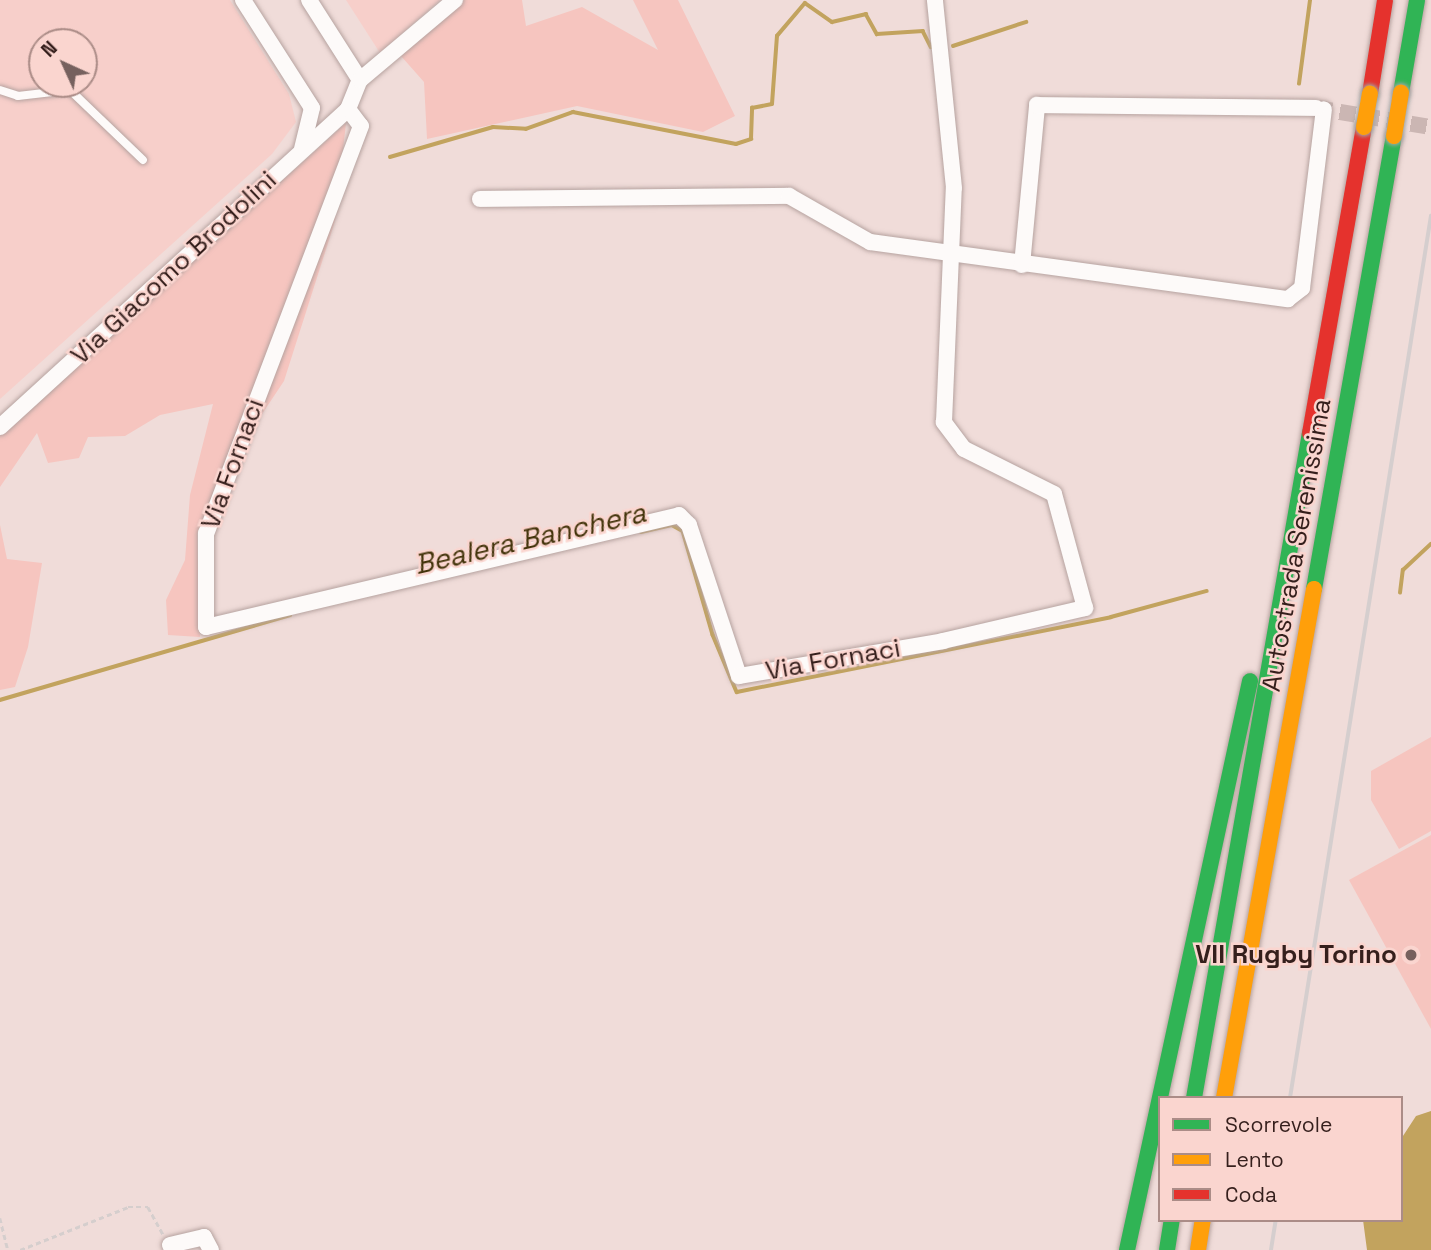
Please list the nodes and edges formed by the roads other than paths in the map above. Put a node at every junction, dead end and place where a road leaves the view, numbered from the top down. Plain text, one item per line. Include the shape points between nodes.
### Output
1 (243, 0) edge
2 (309, 0) edge
3 (455, 0) edge
4 (936, 0) edge
5 (1385, 0) edge
6 (1417, 0) edge
7 (360, 80) junction
8 (0, 90) edge
9 (312, 108) junction
10 (348, 109) junction
11 (302, 150) junction
12 (143, 160) dead end
13 (480, 199) dead end
14 (953, 257) junction
15 (1022, 265) junction
16 (1331, 326) junction
17 (0, 427) edge
18 (1194, 1096) edge
19 (1227, 1096) edge
20 (1172, 1222) edge
21 (1203, 1222) edge
22 (1219, 1222) edge
23 (170, 1245) road end
24 (211, 1250) edge
25 (1127, 1250) edge
26 (1167, 1250) edge
27 (1198, 1250) edge
28 (1214, 1250) edge

1 - 9 street
2 - 7 street
3 - 7 street
4 - 14 street via 952,162
5 - 16 highway, Autostrada Serenissima, bridge
6 - 19 highway, Autostrada Serenissima, bridge
7 - 10 street
8 - 12 lane via 18,96 70,90
9 - 10 street
9 - 11 street
10 - 11 street, Via Giacomo Brodolini
10 - 14 street, Via Fornaci via 361,126 206,533 206,627 680,515 689,525 739,676 1085,608 1054,494 964,449 944,422
11 - 17 street, Via Giacomo Brodolini
13 - 14 street via 789,196 856,238
14 - 15 street
15 - 15 street via 1037,105 1320,109 1297,296
16 - 18 highway, Autostrada Serenissima
16 - 25 highway via 1169,1036
20 - 26 highway
21 - 27 highway
22 - 28 highway
23 - 24 street via 204,1237

